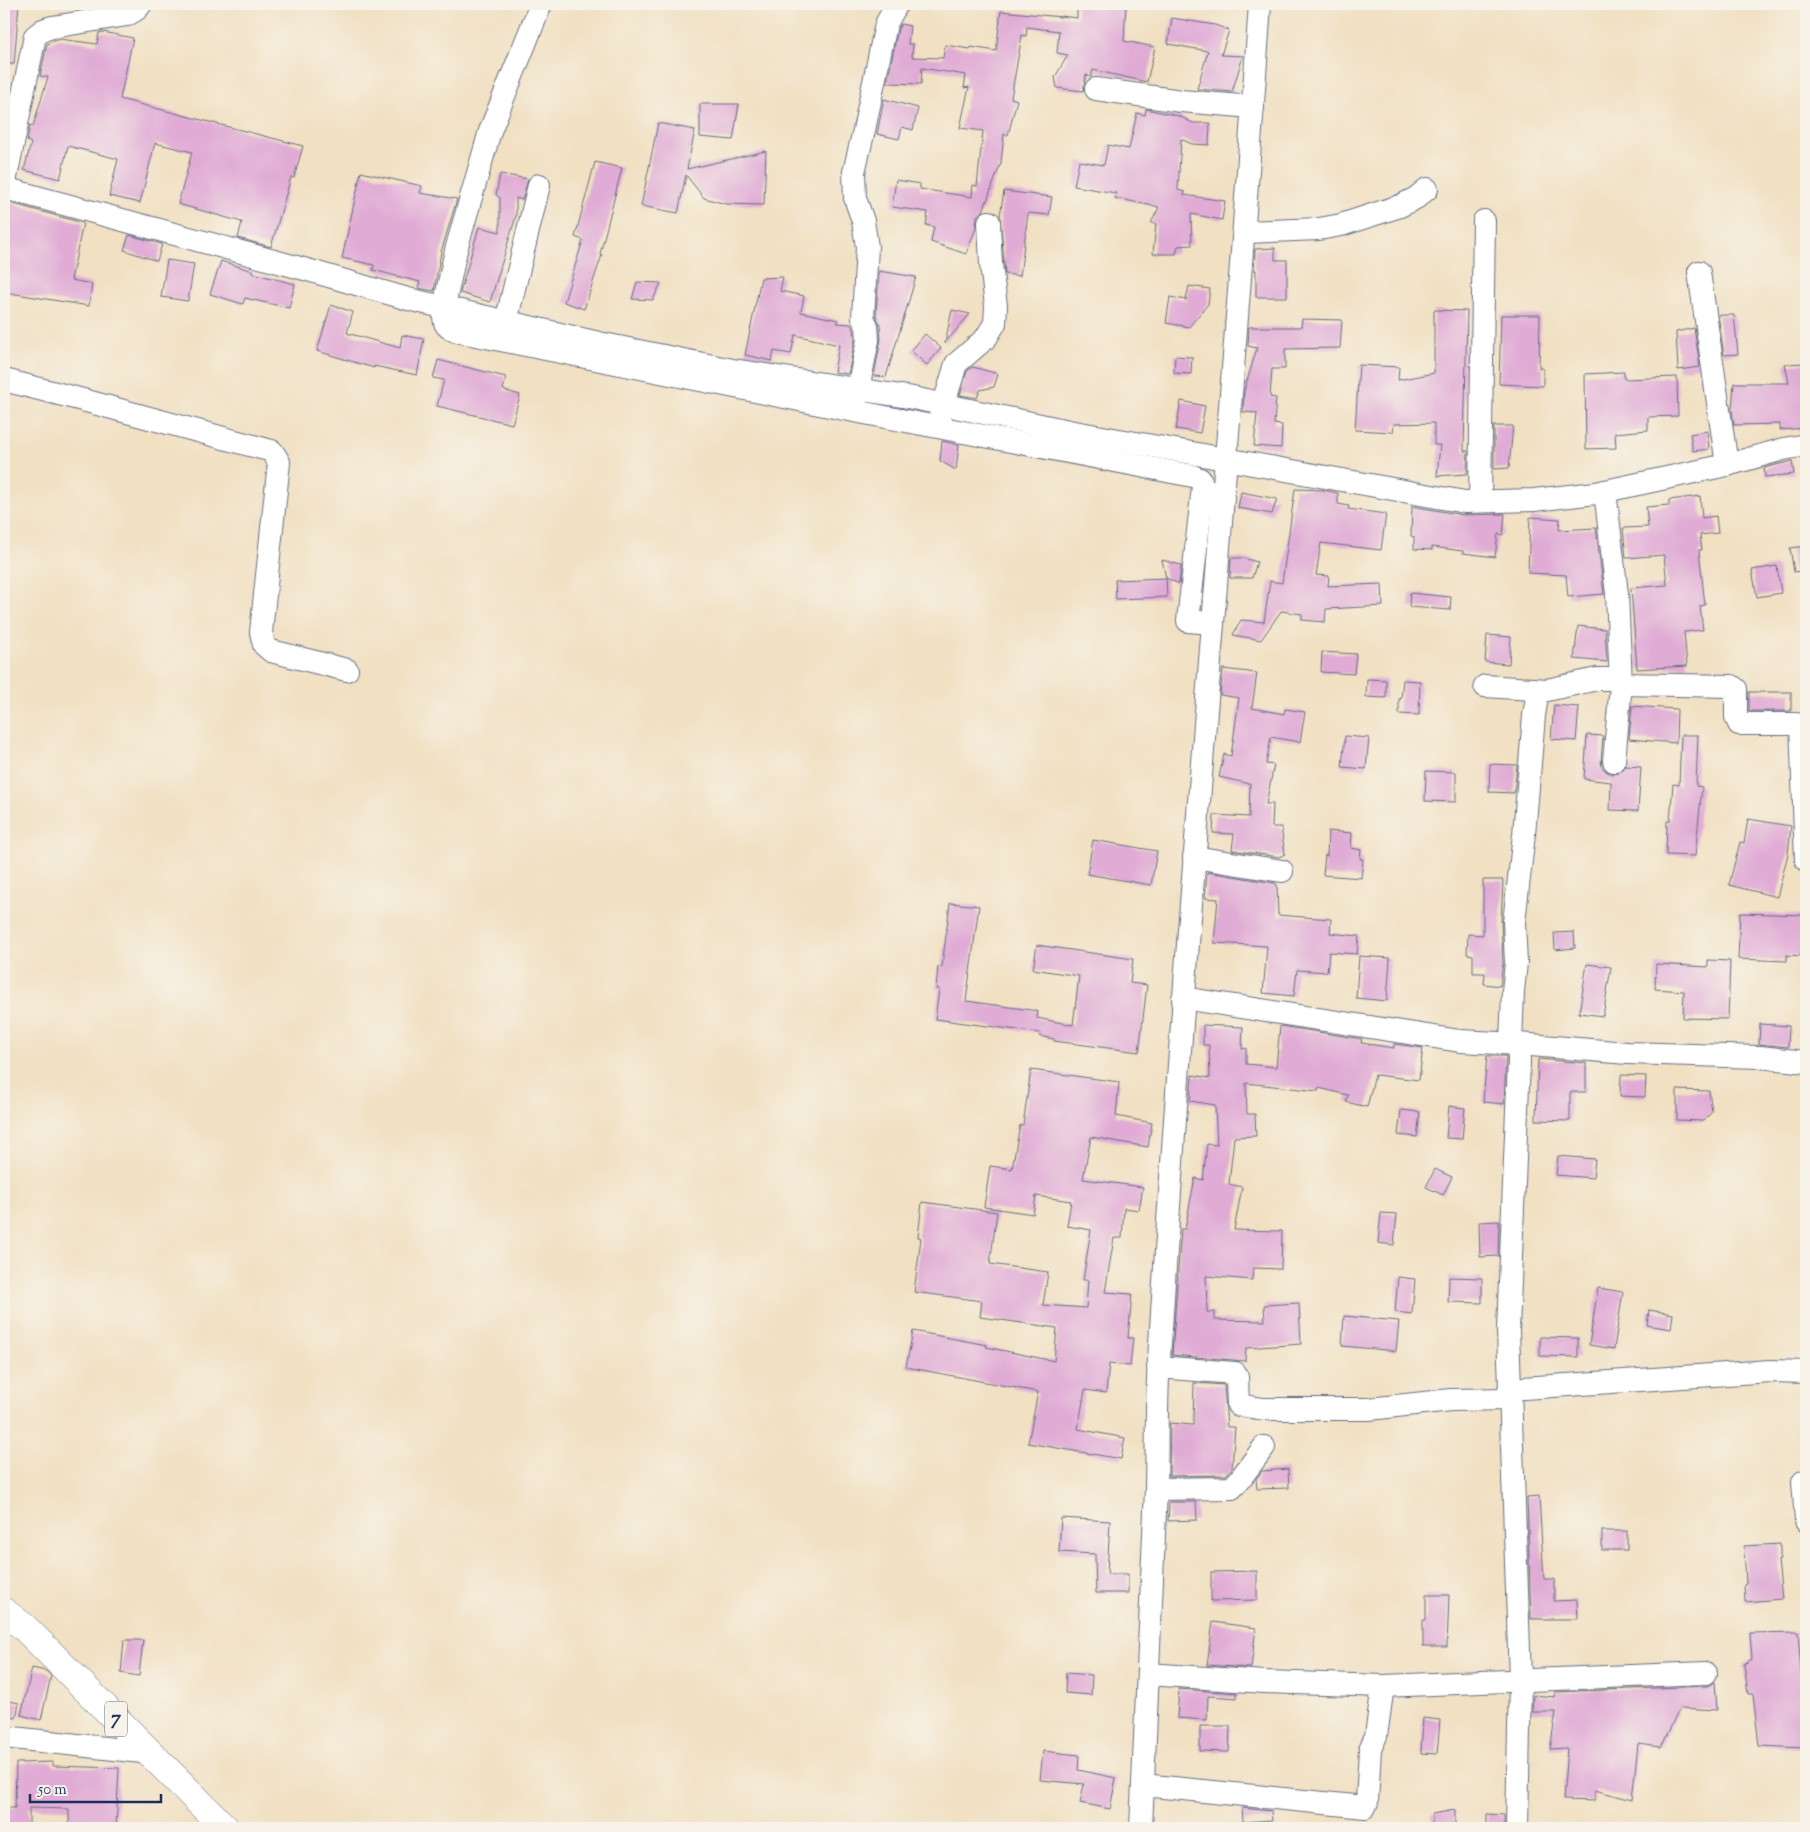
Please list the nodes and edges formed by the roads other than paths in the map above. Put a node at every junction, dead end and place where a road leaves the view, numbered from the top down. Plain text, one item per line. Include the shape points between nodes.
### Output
1 (141, 4) edge
2 (541, 4) edge
3 (898, 4) edge
4 (1260, 4) edge
5 (1096, 88) dead end
6 (1253, 107) junction
7 (540, 185) dead end
8 (4, 187) edge
9 (1427, 189) dead end
10 (1484, 221) dead end
11 (989, 222) dead end
12 (1244, 232) junction
13 (1699, 272) dead end
14 (444, 307) junction
15 (506, 322) junction
16 (4, 380) edge
17 (855, 400) junction
18 (941, 415) junction
19 (1806, 445) edge
20 (1225, 458) junction
21 (1727, 465) junction
22 (1605, 491) junction
23 (1480, 501) junction
24 (1204, 622) junction
25 (347, 670) dead end
26 (1621, 681) junction
27 (1485, 686) dead end
28 (1538, 690) junction
29 (1804, 724) edge
30 (1614, 761) dead end
31 (1194, 857) junction
32 (1806, 860) edge
33 (1282, 871) dead end
34 (1183, 998) junction
35 (1514, 1044) junction
36 (1806, 1062) edge
37 (1158, 1367) junction
38 (1806, 1372) edge
39 (1509, 1394) junction
40 (1264, 1448) dead end
41 (1803, 1482) dead end
42 (1156, 1489) junction
43 (1806, 1521) edge
44 (4, 1612) edge
45 (1706, 1673) dead end
46 (1148, 1674) junction
47 (1520, 1679) junction
48 (1383, 1686) junction
49 (4, 1737) edge
50 (151, 1753) junction
51 (1143, 1785) junction
52 (225, 1828) edge
53 (1141, 1828) edge
54 (1517, 1828) edge

1 - 8 street via 128,15 52,27 35,36
2 - 14 street via 490,131 456,250
3 - 17 street via 886,24 854,172 855,198 867,247 863,318 868,340
4 - 6 street
5 - 6 street via 1181,101
6 - 12 street
7 - 15 street
8 - 14 street
9 - 12 street via 1400,206 1340,225
10 - 23 street
11 - 18 street via 995,323 986,338 956,364
12 - 20 street
13 - 21 street
14 - 15 street
14 - 17 street via 447,328 456,331
15 - 17 street via 733,370
16 - 25 street via 272,451 278,462 261,632 264,645 271,651
17 - 18 street
18 - 20 street via 1070,431
18 - 24 street via 1200,479 1202,486 1188,621
19 - 21 street
20 - 23 street via 1465,502
20 - 24 street
21 - 22 street
22 - 23 street via 1534,500
22 - 26 street via 1617,594
24 - 31 street
26 - 28 street via 1597,679 1558,689
26 - 29 street via 1732,686 1736,689 1739,724
26 - 30 street
27 - 28 street
28 - 35 street via 1514,922
29 - 32 street
31 - 33 street
31 - 34 street
34 - 35 street via 1460,1041
34 - 37 street
35 - 36 street
35 - 39 street via 1518,1061 1508,1330
37 - 39 street via 1235,1373 1238,1405 1264,1409 1369,1409
37 - 42 street
38 - 39 street via 1770,1371
39 - 47 street
40 - 42 street via 1232,1488
41 - 43 street
42 - 46 street
44 - 50 highway, 7 via 24,1627
45 - 47 street
46 - 48 street
46 - 51 street
47 - 48 street
47 - 54 street
48 - 51 street via 1376,1736 1370,1749 1365,1807
49 - 50 street
50 - 52 highway, 7
51 - 53 street

